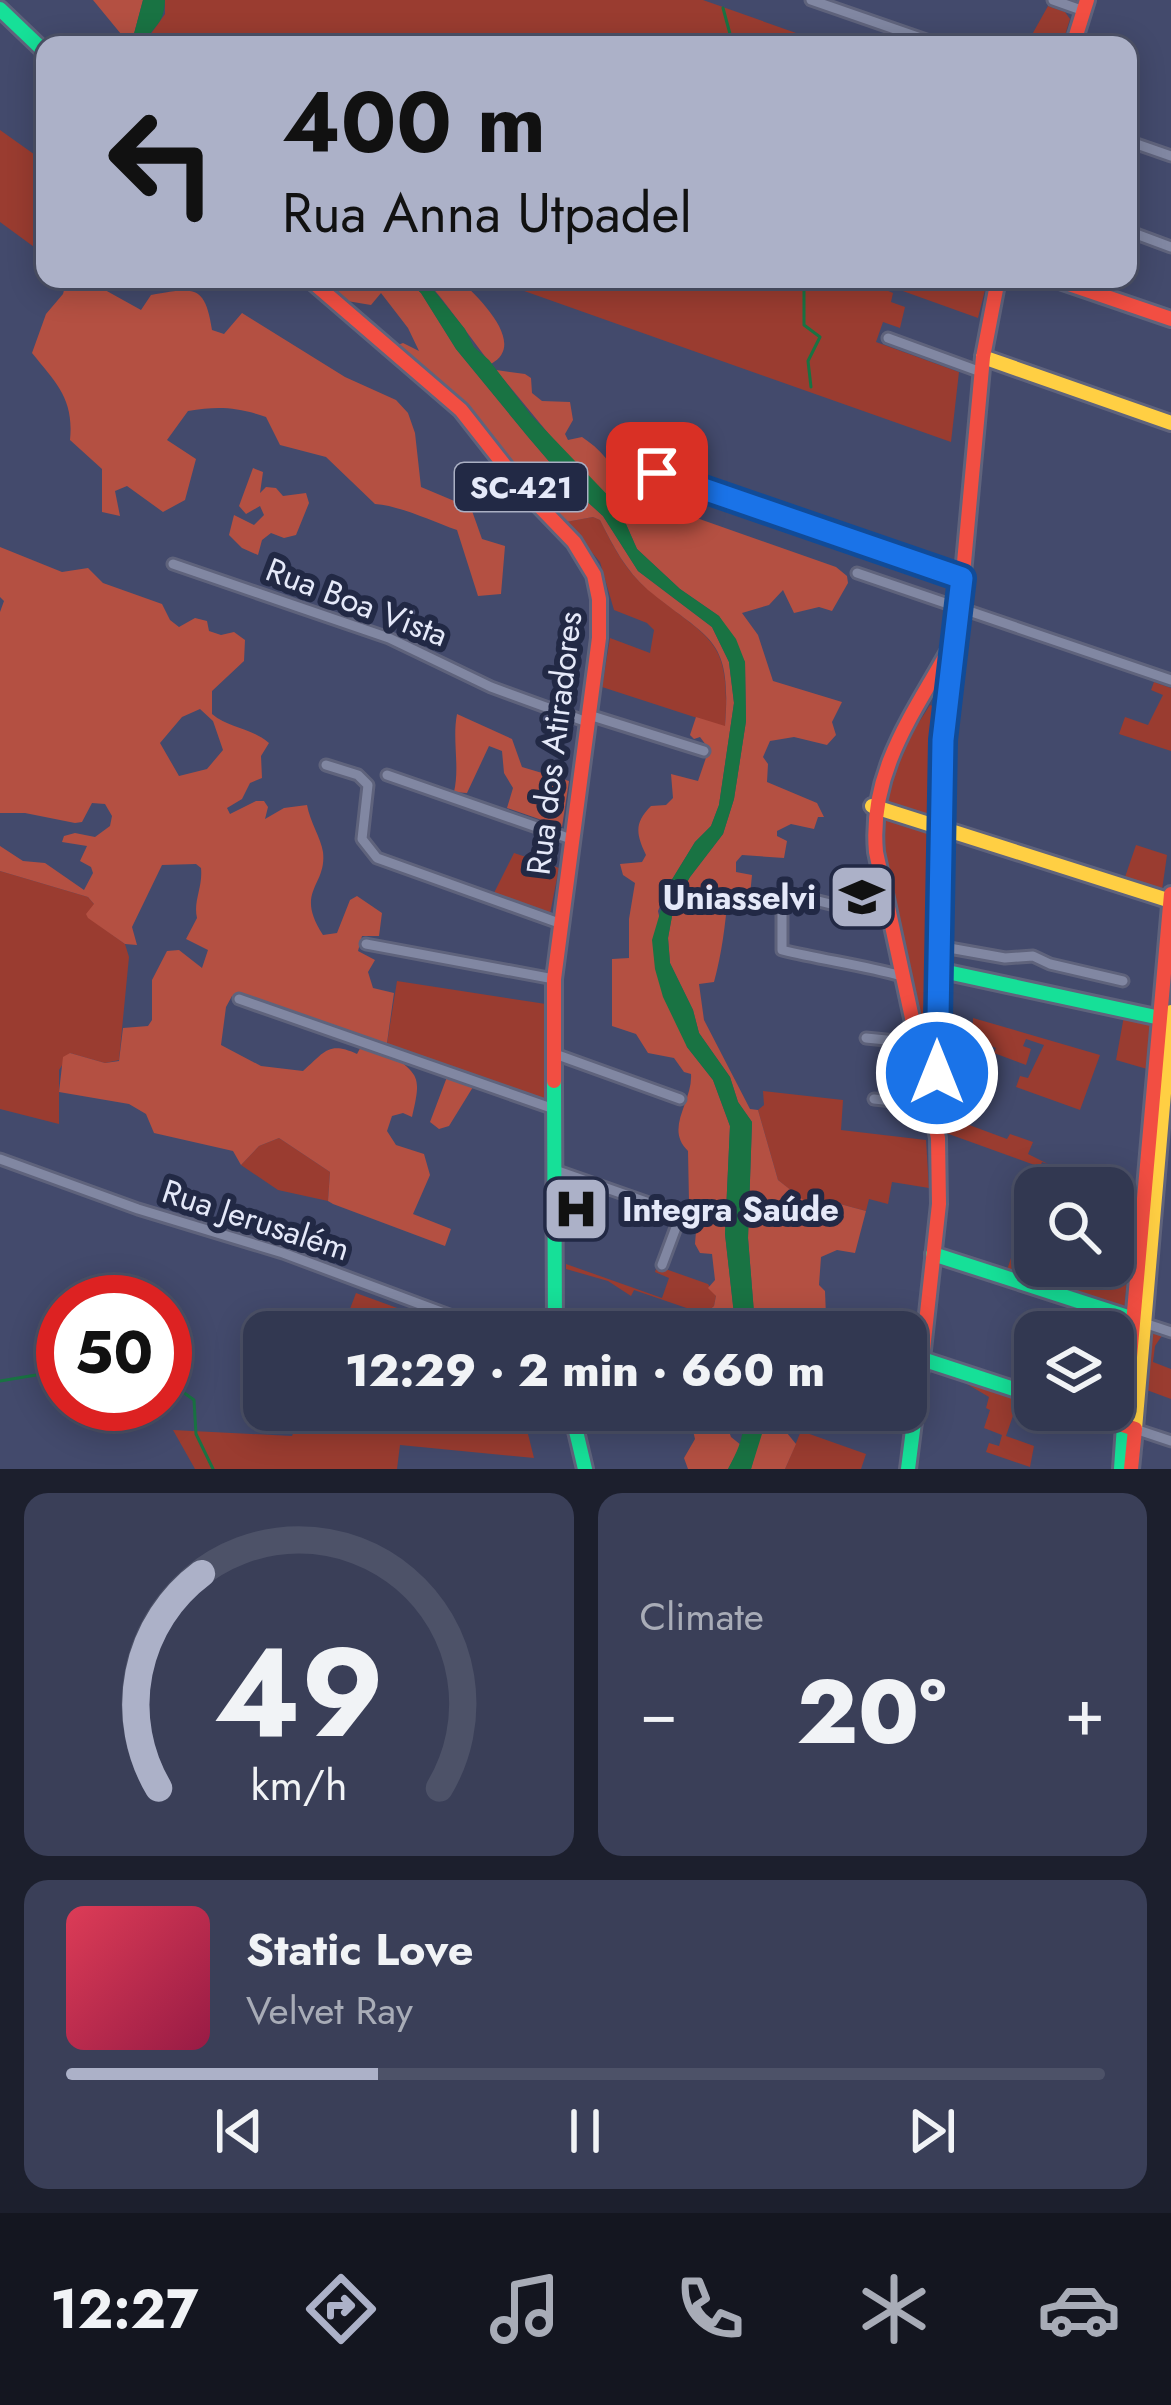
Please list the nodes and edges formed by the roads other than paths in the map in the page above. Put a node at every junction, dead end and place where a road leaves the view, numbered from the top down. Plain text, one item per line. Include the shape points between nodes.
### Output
1 (812, 0) edge
2 (1053, 0) edge
3 (1085, 5) edge
4 (0, 9) edge
5 (915, 36) edge
6 (1076, 36) edge
7 (36, 43) edge
8 (1137, 144) edge
9 (1171, 156) edge
10 (1137, 234) edge
11 (1171, 247) edge
12 (320, 288) edge
13 (996, 288) edge
14 (1080, 288) edge
15 (1171, 319) edge
16 (888, 338) dead end
17 (982, 365) junction
18 (1171, 423) edge
19 (615, 458) dead end
20 (173, 564) dead end
21 (857, 574) dead end
22 (962, 578) junction
23 (960, 606) junction
24 (955, 639) junction
25 (1171, 680) edge
26 (924, 698) junction
27 (945, 705) junction
28 (588, 718) junction
29 (704, 751) dead end
30 (326, 765) dead end
31 (387, 775) dead end
32 (872, 806) junction
33 (940, 828) junction
34 (571, 839) junction
35 (1171, 899) edge
36 (889, 914) junction
37 (559, 922) junction
38 (366, 944) dead end
39 (938, 946) junction
40 (1168, 951) edge
41 (938, 970) junction
42 (902, 976) junction
43 (554, 979) junction
44 (1123, 980) dead end
45 (239, 1000) dead end
46 (1167, 1017) edge
47 (866, 1038) dead end
48 (937, 1040) junction
49 (916, 1043) junction
50 (554, 1053) junction
51 (1163, 1097) edge
52 (874, 1099) dead end
53 (680, 1100) dead end
54 (932, 1105) junction
55 (554, 1108) junction
56 (937, 1127) junction
57 (0, 1159) edge
58 (555, 1170) junction
59 (1163, 1193) edge
60 (934, 1254) junction
61 (662, 1265) dead end
62 (439, 1311) edge
63 (554, 1311) edge
64 (927, 1315) edge
65 (1139, 1321) junction
66 (1171, 1332) edge
67 (927, 1360) edge
68 (1134, 1374) edge
69 (1014, 1389) edge
70 (1134, 1429) edge
71 (576, 1431) edge
72 (913, 1431) edge
73 (1128, 1431) edge
74 (1129, 1431) edge
75 (1171, 1441) edge
76 (585, 1469) edge
77 (908, 1469) edge
78 (1121, 1469) edge
79 (1131, 1469) edge

1 - 5 street
2 - 3 street
3 - 6 main road
4 - 7 main road
8 - 9 street
10 - 11 street
12 - 28 main road, Rua dos Atiradores / SC-421 via 452,400 583,552 600,616
13 - 17 main road
14 - 15 main road
16 - 17 street
17 - 18 main road
17 - 22 main road
19 - 22 street
20 - 28 street, Rua Boa Vista
21 - 23 street
22 - 23 main road
23 - 24 main road
23 - 25 street
24 - 26 main road
24 - 27 main road
26 - 27 main road
26 - 32 main road via 886,763
27 - 33 main road
28 - 29 street, Rua Boa Vista
28 - 34 main road, Rua dos Atiradores / SC-421
30 - 37 street via 368,784 362,838 377,858
31 - 34 street
32 - 33 main road
32 - 36 main road
33 - 35 main road
33 - 39 main road
34 - 37 main road, Rua dos Atiradores / SC-421
35 - 40 main road
36 - 42 main road
36 - 42 street via 782,892 782,950
37 - 43 main road, Rua dos Atiradores / SC-421
38 - 43 street
39 - 41 main road
39 - 44 street via 1033,956
40 - 46 main road
41 - 46 main road
41 - 48 main road
42 - 49 main road
43 - 50 main road, Rua dos Atiradores / SC-421
45 - 55 street
46 - 51 main road
47 - 49 street
48 - 49 main road
48 - 56 main road
49 - 54 main road
50 - 53 street
50 - 55 main road, Rua dos Atiradores / SC-421
51 - 59 main road
51 - 65 main road
52 - 54 street
54 - 56 main road
55 - 58 main road, Rua dos Atiradores / SC-421
56 - 60 main road
57 - 62 street, Rua Jerusalém
58 - 61 street via 685,1215
58 - 63 main road, Rua dos Atiradores / SC-421
59 - 65 main road
60 - 64 main road
60 - 65 main road
65 - 66 street
65 - 68 main road
67 - 69 main road
70 - 75 street
71 - 76 main road
72 - 77 main road
73 - 78 main road
74 - 79 main road

